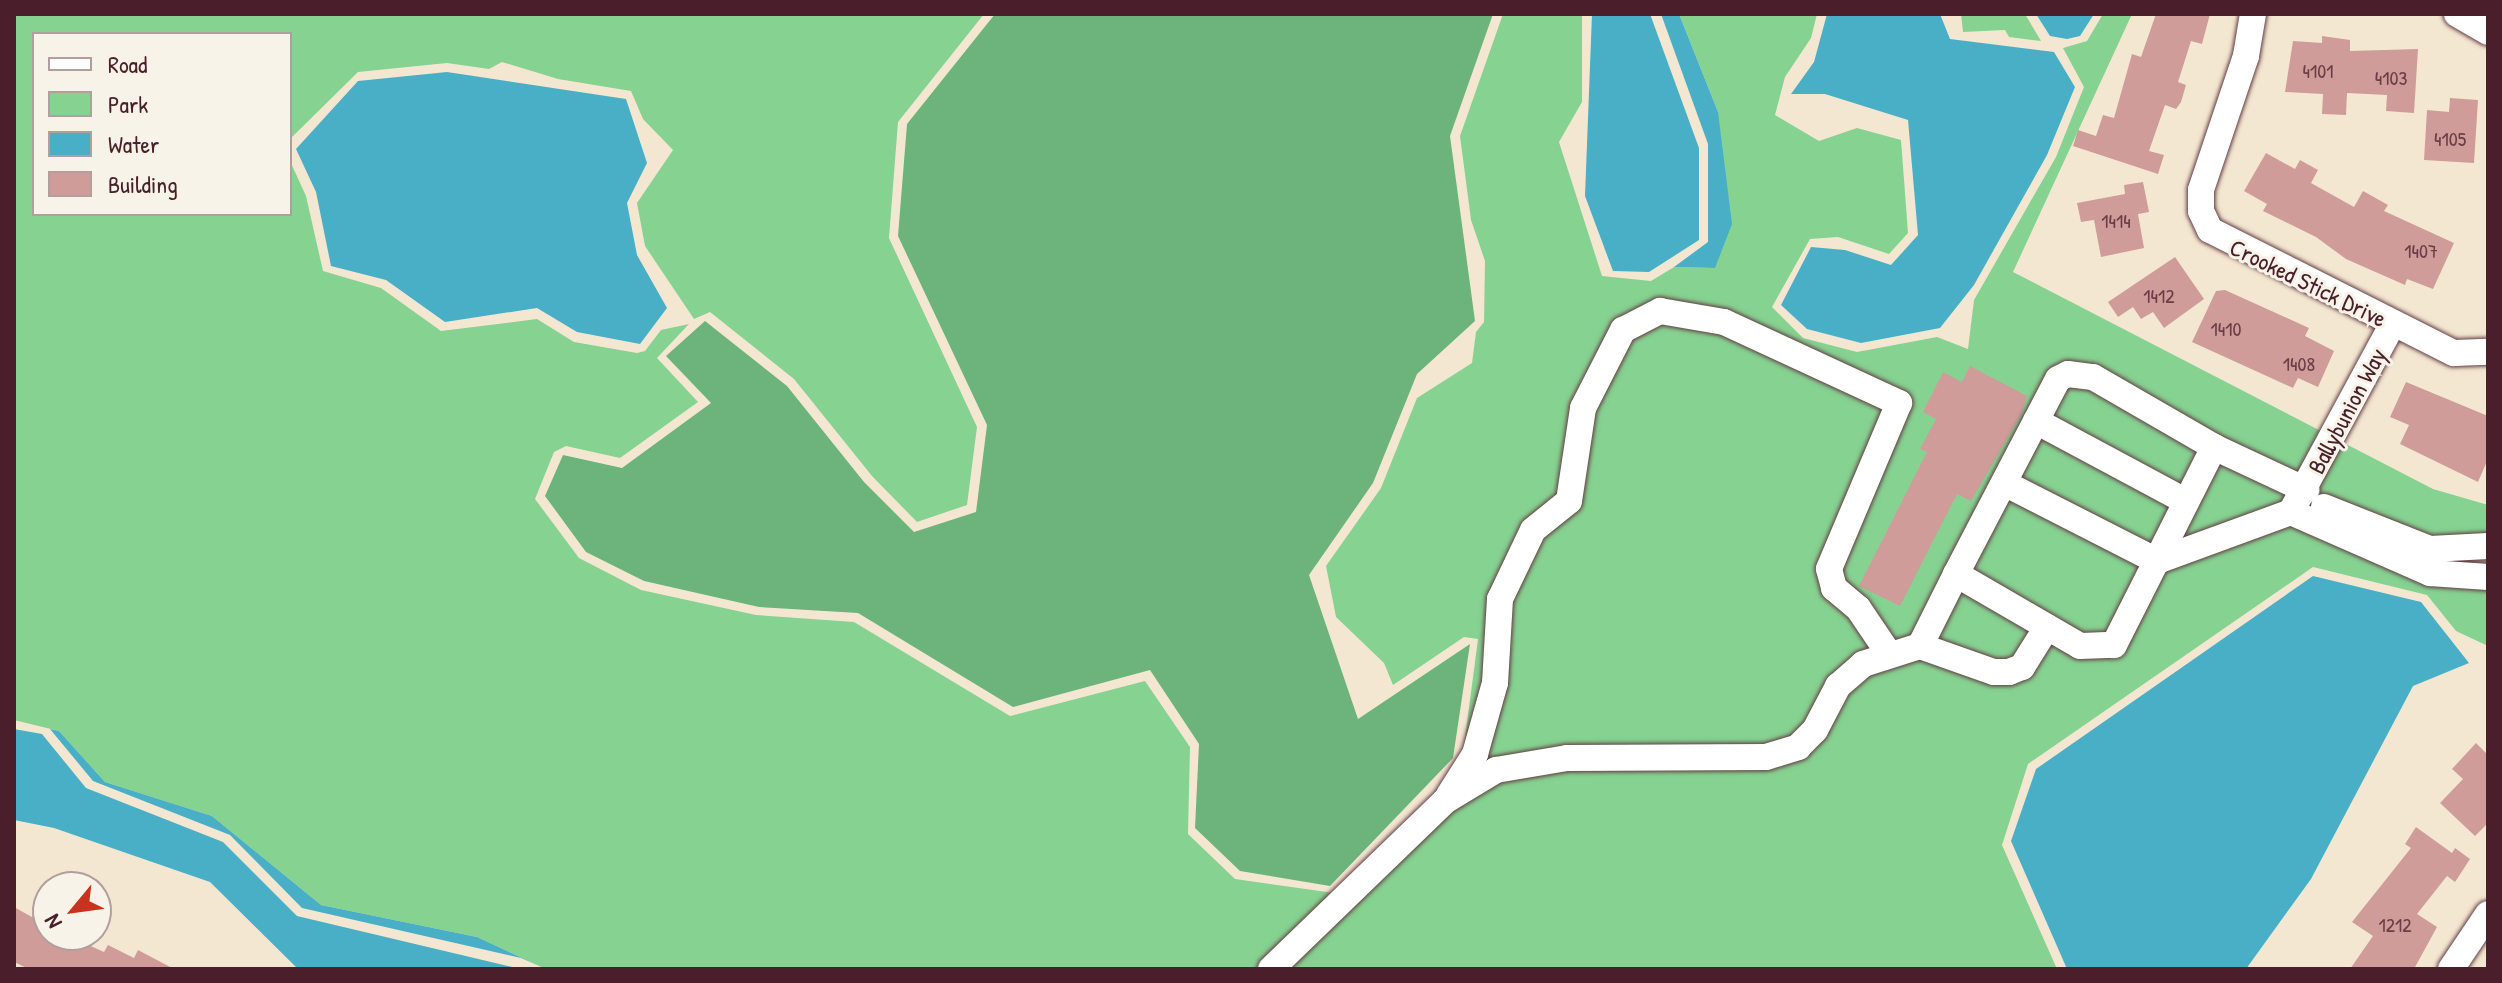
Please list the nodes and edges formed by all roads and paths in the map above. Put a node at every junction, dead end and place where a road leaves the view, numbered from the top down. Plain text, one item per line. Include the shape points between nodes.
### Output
1 (2253, 14) edge
2 (2457, 14) edge
3 (2488, 32) edge
4 (2392, 325) junction
5 (2488, 352) edge
6 (2036, 421) junction
7 (2214, 447) junction
8 (2004, 483) junction
9 (2300, 500) junction
10 (2185, 501) junction
11 (2488, 546) edge
12 (2157, 561) junction
13 (1956, 574) junction
14 (2488, 577) edge
15 (2047, 627) junction
16 (1920, 646) junction
17 (1889, 654) junction
18 (1445, 801) junction
19 (2488, 914) edge
20 (1271, 969) edge
21 (2451, 969) edge

1 - 4 street, Crooked Stick Drive via 2246,56 2201,190 2204,221 2216,237
2 - 3 street
4 - 5 street, Crooked Stick Drive via 2454,353
4 - 9 street, Ballybunion Way
6 - 7 street via 2058,379 2068,374 2093,377
6 - 8 street
6 - 10 street
7 - 9 street
7 - 10 street
8 - 12 street
8 - 13 street
9 - 11 street via 2430,549
9 - 12 street
9 - 14 street via 2430,573
10 - 12 street
12 - 15 street via 2114,645 2080,646
13 - 15 street
13 - 16 street
15 - 16 street via 2022,667 2009,672 1994,672
16 - 17 street
17 - 18 street via 1863,664 1838,686 1815,730 1798,747 1766,757 1567,758 1496,770
17 - 18 street via 1858,608 1834,588 1829,569 1899,403 1724,322 1660,311 1623,330 1583,408 1569,501 1533,530 1500,599 1495,683 1479,740
18 - 20 street
19 - 21 street

